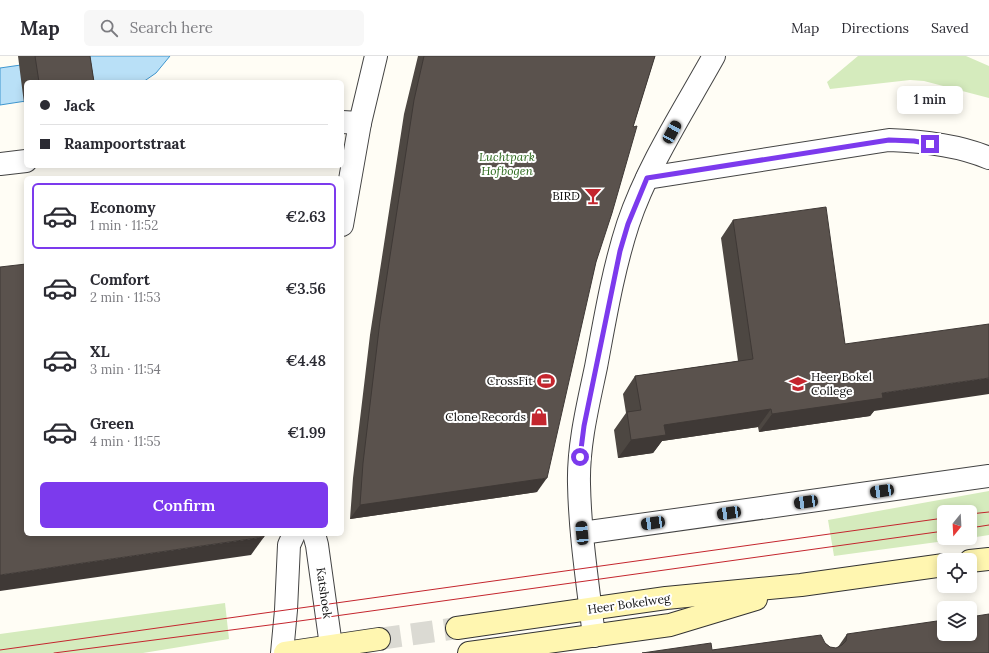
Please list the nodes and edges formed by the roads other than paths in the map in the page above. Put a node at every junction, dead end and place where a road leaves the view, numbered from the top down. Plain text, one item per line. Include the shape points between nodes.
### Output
1 (376, 56) edge
2 (714, 56) edge
3 (351, 122) edge
4 (989, 158) edge
5 (24, 161) edge
6 (0, 164) edge
7 (647, 178) junction
8 (344, 202) edge
9 (989, 476) edge
10 (582, 533) junction
11 (293, 536) edge
12 (315, 536) edge
13 (989, 559) edge
14 (977, 560) edge
15 (937, 566) edge
16 (801, 584) junction
17 (591, 609) junction
18 (500, 622) junction
19 (457, 628) tunnel mouth
20 (594, 636) junction
21 (379, 639) tunnel mouth
22 (332, 650) edge
23 (503, 650) edge
24 (282, 653) edge
25 (285, 653) edge
26 (469, 653) edge

1 - 3 street
2 - 7 street
3 - 8 street
4 - 7 street via 977,153 914,141 889,140
5 - 6 street
7 - 10 street via 620,251 584,426 579,483
9 - 10 street
10 - 17 street
11 - 24 street via 289,545
12 - 22 street, Katshoek
13 - 14 street
15 - 16 street, Heer Bokelweg
16 - 17 street, Heer Bokelweg via 666,598
16 - 20 street, Heer Bokelweg via 670,625
17 - 18 street, Heer Bokelweg
17 - 20 street
18 - 19 street, Heer Bokelweg
18 - 23 street
20 - 23 street, Heer Bokelweg
21 - 22 street
22 - 25 street
23 - 26 street, Heer Bokelweg

